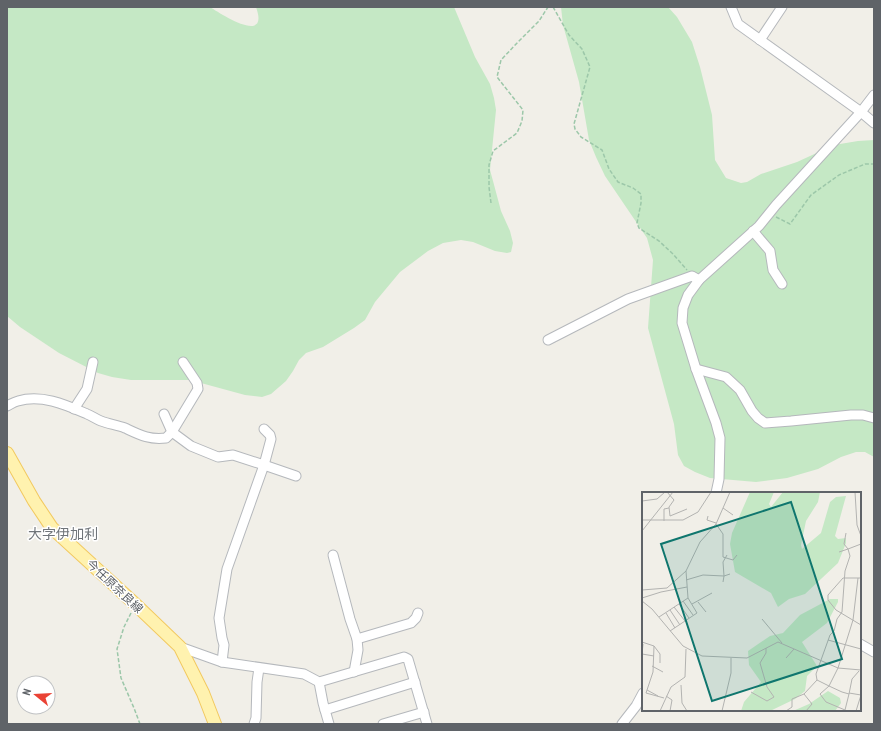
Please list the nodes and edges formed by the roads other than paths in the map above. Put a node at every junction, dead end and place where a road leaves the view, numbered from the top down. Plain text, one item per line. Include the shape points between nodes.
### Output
1 (731, 7) edge
2 (782, 7) edge
3 (760, 40) junction
4 (874, 95) edge
5 (861, 112) junction
6 (874, 123) edge
7 (753, 231) junction
8 (696, 278) junction
9 (782, 284) dead end
10 (548, 340) dead end
11 (93, 362) dead end
12 (183, 362) dead end
13 (696, 369) junction
14 (7, 406) edge
15 (74, 409) junction
16 (164, 414) dead end
17 (874, 418) edge
18 (264, 429) dead end
19 (172, 432) junction
20 (7, 453) edge
21 (264, 465) junction
22 (296, 476) dead end
23 (716, 492) edge
24 (333, 555) dead end
25 (418, 613) dead end
26 (357, 639) junction
27 (861, 645) edge
28 (180, 647) junction
29 (874, 652) edge
30 (222, 662) junction
31 (259, 668) junction
32 (354, 672) junction
33 (319, 682) junction
34 (415, 682) junction
35 (642, 695) edge
36 (325, 710) junction
37 (424, 712) junction
38 (215, 724) edge
39 (254, 724) edge
40 (329, 724) edge
41 (383, 724) edge
42 (427, 724) edge
43 (622, 724) edge

1 - 3 street via 738,24
2 - 3 street
3 - 5 street
4 - 5 street
5 - 6 street
5 - 7 street
7 - 8 street
7 - 9 street via 770,251 773,270
8 - 10 street via 628,299
8 - 13 street via 683,308 682,323
11 - 15 street via 87,389
12 - 19 street via 198,388
13 - 17 street via 726,377 740,390 752,411 765,423 851,415
13 - 23 street via 720,438
14 - 15 street via 28,399 48,400
15 - 19 street via 142,436 166,438
16 - 19 street
18 - 21 street via 271,439
19 - 21 street via 191,446 218,457 233,455
20 - 28 main road, 今任原奈良線 via 34,502 52,528
21 - 22 street
21 - 30 street via 227,569 219,618 224,645
24 - 26 street
25 - 26 street via 411,623
26 - 32 street
27 - 29 street
28 - 30 street
28 - 38 main road, 今任原奈良線 via 204,693
30 - 31 street
31 - 33 street via 304,674
31 - 39 street
32 - 33 street
32 - 34 street via 404,657 408,659
33 - 36 street
34 - 36 street
34 - 37 street
35 - 43 street
36 - 40 street
37 - 41 street
37 - 42 street

